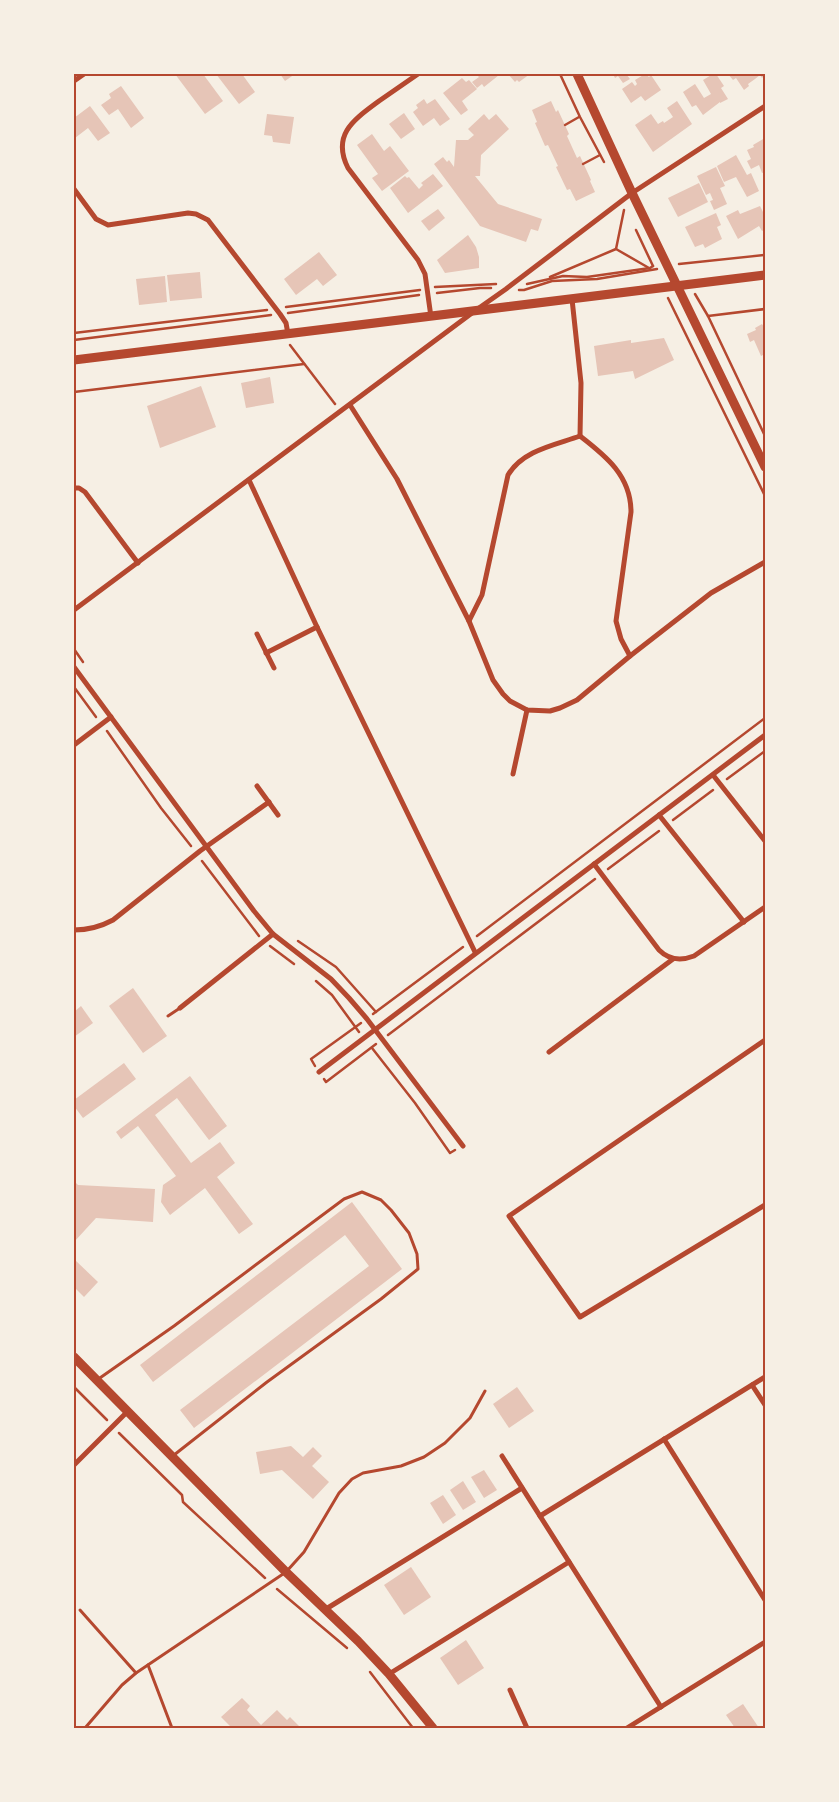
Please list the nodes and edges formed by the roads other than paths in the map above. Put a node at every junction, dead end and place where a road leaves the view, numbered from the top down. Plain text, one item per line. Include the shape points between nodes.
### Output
1 (84, 74) edge
2 (418, 74) edge
3 (577, 74) edge
4 (74, 81) edge
5 (765, 106) edge
6 (74, 189) edge
7 (632, 193) junction
8 (765, 275) edge
9 (676, 286) junction
10 (572, 299) junction
11 (474, 311) junction
12 (431, 317) junction
13 (285, 335) junction
14 (74, 360) edge
15 (350, 405) junction
16 (580, 436) junction
17 (765, 467) edge
18 (249, 480) junction
19 (74, 488) edge
20 (765, 562) edge
21 (138, 563) junction
22 (74, 610) edge
23 (469, 621) junction
24 (318, 627) junction
25 (256, 634) dead end
26 (266, 653) junction
27 (630, 656) junction
28 (74, 667) edge
29 (274, 668) dead end
30 (527, 710) junction
31 (111, 717) junction
32 (765, 735) edge
33 (74, 745) edge
34 (513, 774) dead end
35 (713, 775) junction
36 (257, 786) dead end
37 (269, 802) junction
38 (278, 815) dead end
39 (659, 815) junction
40 (765, 841) edge
41 (206, 847) junction
42 (594, 864) junction
43 (765, 907) edge
44 (744, 922) junction
45 (74, 930) edge
46 (274, 934) junction
47 (475, 952) junction
48 (673, 959) junction
49 (180, 1008) joint
50 (168, 1016) dead end
51 (375, 1029) junction
52 (765, 1040) edge
53 (549, 1052) dead end
54 (319, 1072) road end
55 (463, 1146) dead end
56 (765, 1205) edge
57 (74, 1357) edge
58 (765, 1377) edge
59 (97, 1380) junction
60 (752, 1385) junction
61 (485, 1391) dead end
62 (765, 1406) edge
63 (128, 1411) junction
64 (664, 1439) junction
65 (172, 1456) junction
66 (502, 1456) dead end
67 (74, 1465) edge
68 (522, 1488) junction
69 (540, 1516) junction
70 (569, 1562) junction
71 (286, 1572) junction
72 (765, 1600) edge
73 (80, 1610) dead end
74 (326, 1610) junction
75 (765, 1642) edge
76 (148, 1665) junction
77 (136, 1673) junction
78 (389, 1674) junction
79 (510, 1690) dead end
80 (661, 1707) junction
81 (85, 1728) edge
82 (172, 1728) edge
83 (434, 1728) edge
84 (527, 1728) edge
85 (627, 1728) edge

1 - 4 street
2 - 12 street via 351,123 344,136 343,152 348,168 418,260 425,274
3 - 7 main road
5 - 7 street
6 - 13 street via 96,219 108,225 188,213 203,216 275,307 286,323
7 - 9 main road
7 - 11 street
8 - 9 main road
9 - 10 main road
9 - 17 main road
10 - 11 main road
10 - 16 street via 581,383
11 - 12 main road
11 - 15 street
12 - 13 main road
13 - 14 main road
15 - 18 street
15 - 23 street via 397,479
16 - 23 street via 532,453 511,470 504,487 482,595
16 - 27 street via 618,470 631,497 616,621
18 - 21 street
18 - 24 street
19 - 21 street via 85,492
20 - 27 street via 711,593
21 - 22 street
23 - 30 street via 497,687 510,701
24 - 26 street
24 - 47 street
25 - 26 street
26 - 29 street
27 - 30 street via 569,705 550,711
28 - 31 street
30 - 34 street
31 - 33 street
31 - 41 street
32 - 35 street
35 - 39 street
35 - 40 street
36 - 37 street
37 - 38 street
37 - 41 street
39 - 42 street
39 - 44 street
41 - 45 street via 113,920 101,927
41 - 46 street
42 - 47 street
42 - 48 street via 659,950
43 - 44 street
44 - 48 street via 694,956
46 - 49 street
46 - 51 street via 332,979
47 - 51 street
48 - 53 street
49 - 50 lane
51 - 54 street
51 - 55 street
52 - 56 street via 509,1216 580,1317
57 - 59 main road
58 - 60 street
59 - 63 main road
59 - 65 lane via 344,1199 362,1192 381,1200 391,1210 409,1233 417,1254 418,1269
60 - 62 street
60 - 64 street
61 - 71 lane via 470,1418 445,1443 424,1457 401,1466 363,1473 352,1479 339,1493 304,1552
63 - 65 main road
63 - 67 street
64 - 69 street
64 - 72 street
65 - 71 main road
66 - 68 street
68 - 69 street
68 - 74 street
69 - 70 street
70 - 78 street
70 - 80 street
71 - 74 main road
71 - 76 lane
73 - 77 lane
74 - 78 main road
75 - 80 street
76 - 77 lane
76 - 82 lane
77 - 81 lane via 122,1684
78 - 83 main road
79 - 84 street
80 - 85 street

